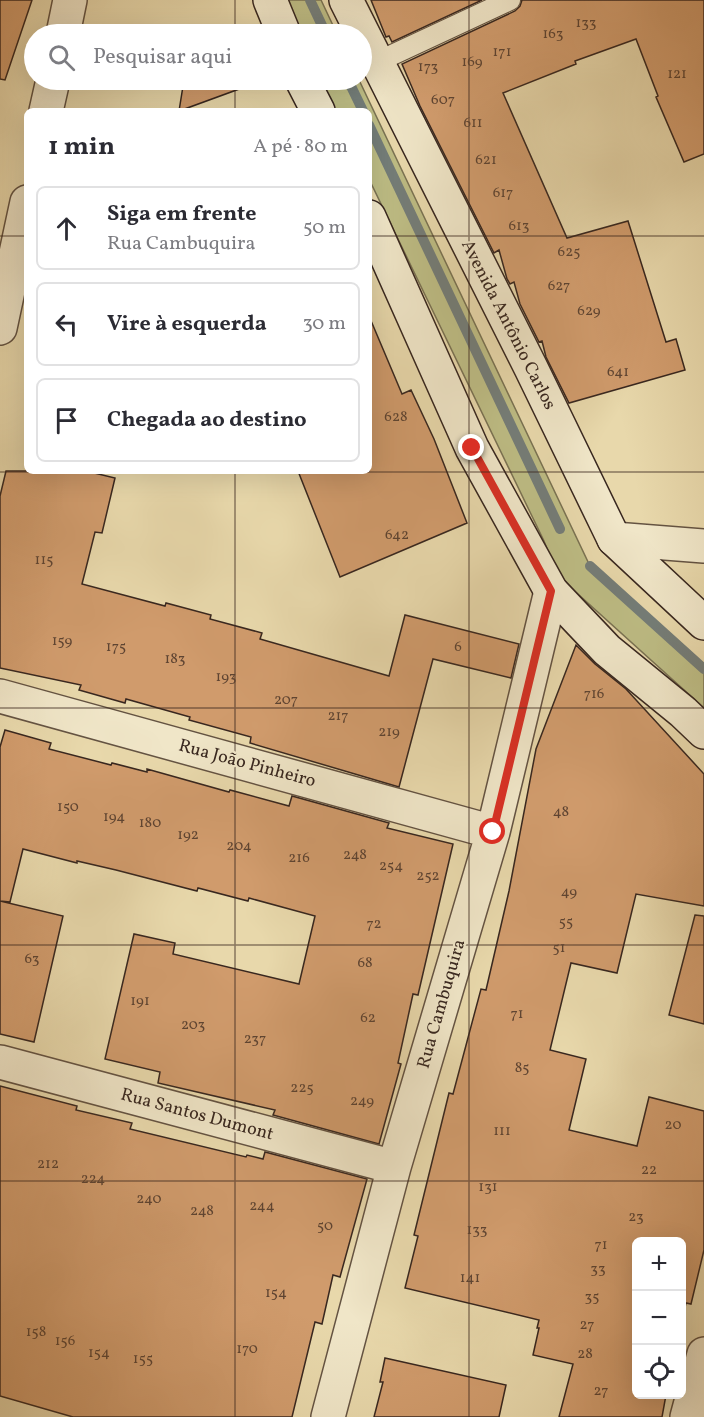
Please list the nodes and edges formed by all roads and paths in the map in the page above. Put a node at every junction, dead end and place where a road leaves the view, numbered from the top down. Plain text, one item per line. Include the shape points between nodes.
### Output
1 (70, 0) edge
2 (270, 0) edge
3 (346, 0) edge
4 (510, 0) edge
5 (65, 24) edge
6 (280, 24) edge
7 (358, 24) edge
8 (372, 52) edge
9 (377, 62) junction
10 (51, 90) edge
11 (307, 90) edge
12 (47, 108) edge
13 (316, 108) edge
14 (24, 216) edge
15 (372, 224) edge
16 (0, 328) edge
17 (614, 539) junction
18 (704, 546) edge
19 (551, 591) junction
20 (704, 623) edge
21 (0, 696) edge
22 (704, 732) edge
23 (493, 832) junction
24 (0, 1062) edge
25 (394, 1167) junction
26 (704, 1354) edge
27 (328, 1417) edge
28 (687, 1417) edge

1 - 5 street
2 - 6 street
3 - 7 street, Avenida Antônio Carlos
4 - 9 lane
8 - 9 street, Avenida Antônio Carlos
9 - 17 street, Avenida Antônio Carlos
10 - 12 street
11 - 13 street
14 - 16 street
15 - 19 street via 472,448
17 - 18 street
17 - 20 street, Avenida Antônio Carlos
19 - 22 street via 607,650
19 - 23 street, Rua Cambuquira
21 - 23 street, Rua João Pinheiro
23 - 25 street, Rua Cambuquira
24 - 25 street, Rua Santos Dumont
25 - 27 street, Rua Cambuquira
26 - 28 street

